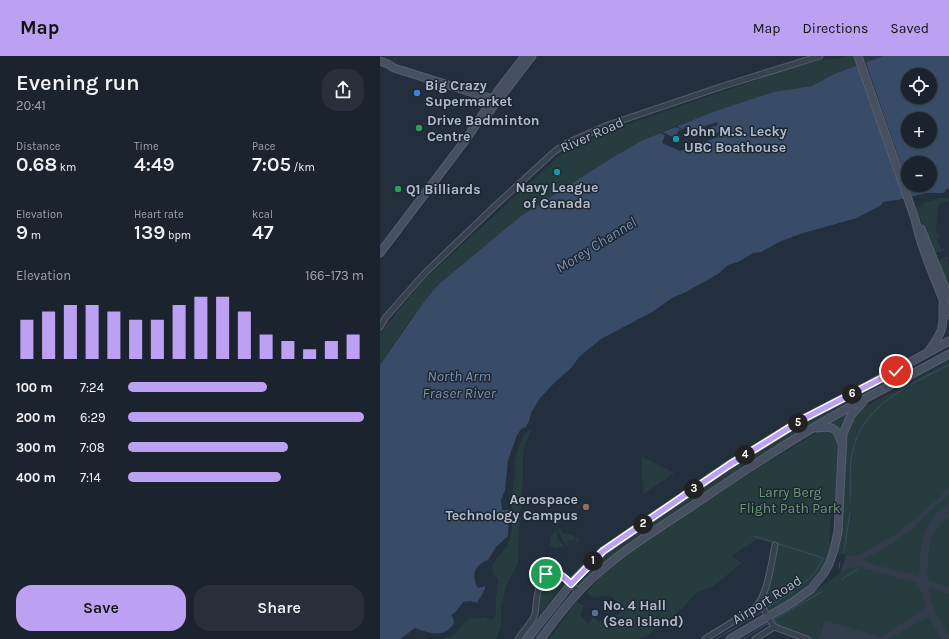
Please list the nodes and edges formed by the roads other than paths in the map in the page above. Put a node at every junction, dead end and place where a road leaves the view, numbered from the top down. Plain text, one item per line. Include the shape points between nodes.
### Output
1 (525, 56) edge
2 (529, 56) edge
3 (532, 56) edge
4 (820, 56) edge
5 (858, 56) edge
6 (380, 61) edge
7 (380, 66) edge
8 (394, 68) junction
9 (493, 99) junction
10 (467, 138) junction
11 (380, 253) edge
12 (946, 298) edge
13 (949, 315) edge
14 (380, 327) edge
15 (949, 341) edge
16 (926, 354) junction
17 (949, 354) edge
18 (867, 397) junction
19 (812, 428) junction
20 (841, 444) junction
21 (775, 545) dead end
22 (571, 584) junction
23 (579, 592) junction
24 (760, 603) junction
25 (768, 616) junction
26 (774, 627) junction
27 (518, 639) edge
28 (527, 639) edge
29 (541, 639) edge
30 (705, 639) edge
31 (730, 639) edge
32 (754, 639) edge
33 (807, 639) edge

1 - 9 main road
2 - 9 main road via 498,97
3 - 10 main road
4 - 14 street, River Road via 608,125 567,143 555,151 425,273
5 - 12 main road via 923,247
6 - 8 main road
7 - 8 main road
8 - 9 main road
9 - 10 main road
10 - 11 main road
12 - 13 main road
12 - 16 main road via 942,330
15 - 16 main road
16 - 22 main road via 805,418 729,465 603,551
17 - 18 main road
18 - 19 main road
18 - 20 main road, Airport Road via 848,420
19 - 20 main road via 834,428 838,432
19 - 23 main road via 638,542
20 - 25 main road, Airport Road via 838,532 829,564 811,589
21 - 24 street
22 - 23 street
22 - 27 street via 555,572 542,577 535,614
22 - 28 main road
23 - 29 main road
24 - 25 street
24 - 30 street
25 - 26 street
25 - 31 main road, Airport Road
26 - 32 street
26 - 33 street

